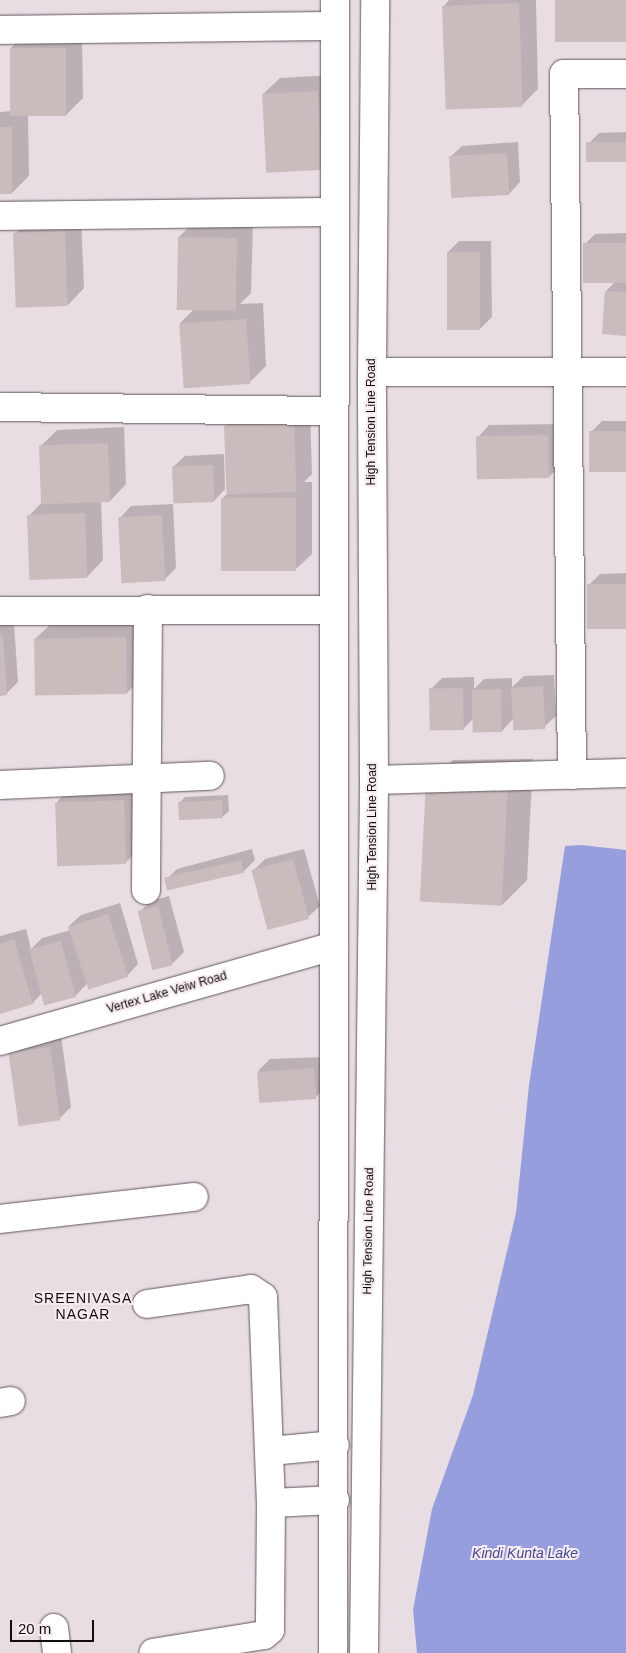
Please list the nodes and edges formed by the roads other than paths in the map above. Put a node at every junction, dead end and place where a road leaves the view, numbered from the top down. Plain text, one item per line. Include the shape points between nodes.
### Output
1 (375, 0) edge
2 (334, 13) edge
3 (0, 30) edge
4 (626, 74) edge
5 (332, 212) junction
6 (0, 216) edge
7 (372, 372) junction
8 (568, 372) junction
9 (626, 372) edge
10 (0, 407) edge
11 (333, 411) junction
12 (148, 609) junction
13 (333, 610) junction
14 (0, 611) edge
15 (626, 773) edge
16 (572, 775) junction
17 (210, 776) dead end
18 (147, 779) junction
19 (374, 780) junction
20 (0, 785) edge
21 (146, 890) dead end
22 (334, 946) junction
23 (0, 1041) edge
24 (194, 1197) dead end
25 (0, 1219) edge
26 (147, 1304) dead end
27 (335, 1445) junction
28 (270, 1451) junction
29 (336, 1500) junction
30 (271, 1503) junction
31 (153, 1653) edge
32 (334, 1653) edge
33 (364, 1653) edge

1 - 7 street, High Tension Line Road
2 - 3 street
2 - 5 street
4 - 8 street via 564,74
5 - 6 street
5 - 11 street
7 - 8 street
7 - 19 street, High Tension Line Road
8 - 9 street
8 - 16 street
10 - 11 street
11 - 13 street
12 - 13 street
12 - 14 street
12 - 18 street
13 - 22 street
15 - 16 street
16 - 19 street
17 - 18 street
18 - 20 street
18 - 21 street
19 - 33 street, High Tension Line Road
22 - 23 street, Vertex Lake Veiw Road
22 - 27 street
24 - 25 street
26 - 28 street via 251,1289 263,1297
27 - 28 street
27 - 29 street
28 - 30 street
29 - 30 street
29 - 32 street
30 - 31 street via 270,1630 264,1635

